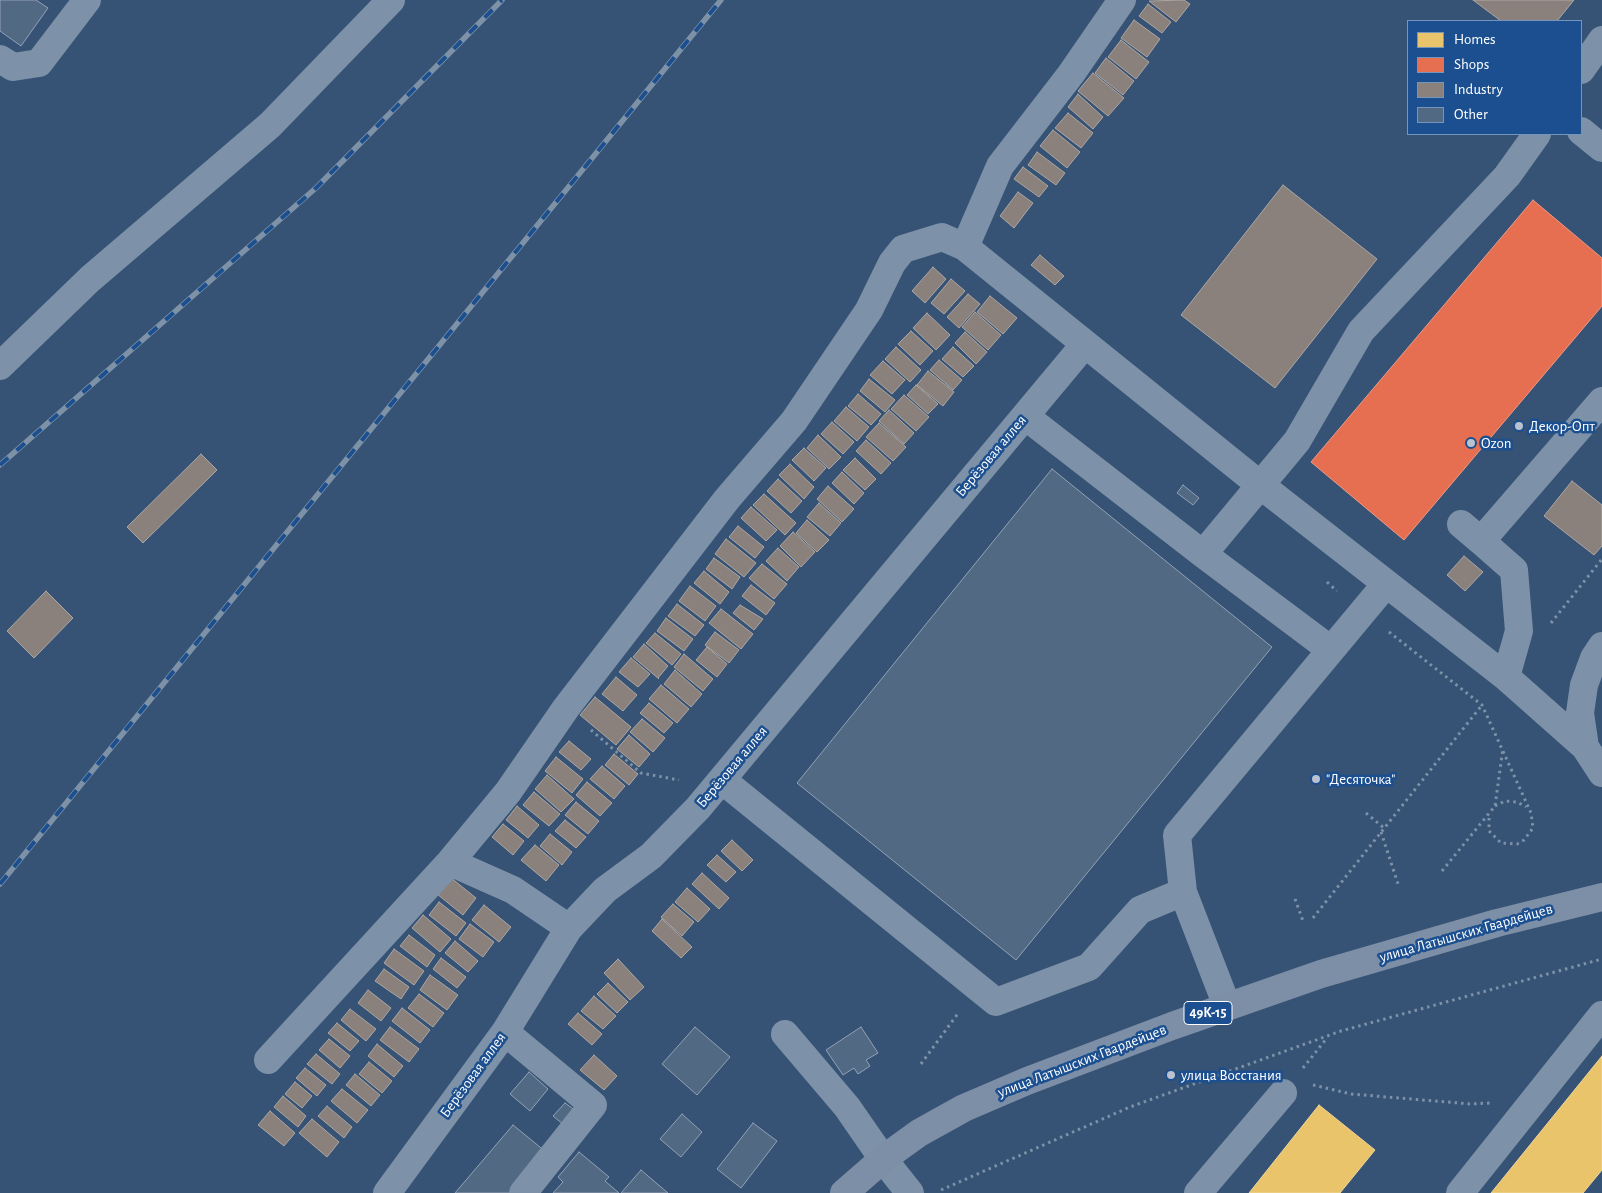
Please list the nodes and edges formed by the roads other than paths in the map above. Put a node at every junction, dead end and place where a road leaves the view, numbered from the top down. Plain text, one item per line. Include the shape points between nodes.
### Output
1 (87, 0) edge
2 (391, 0) edge
3 (1122, 0) edge
4 (1602, 40) edge
5 (0, 59) edge
6 (1582, 69) edge
7 (1582, 132) edge
8 (1536, 135) edge
9 (1602, 148) edge
10 (965, 247) junction
11 (1085, 344) junction
12 (0, 366) edge
13 (1602, 401) edge
14 (1025, 416) junction
15 (1259, 484) junction
16 (1203, 554) junction
17 (1386, 584) junction
18 (1602, 646) edge
19 (1331, 650) junction
20 (1506, 677) junction
21 (1585, 746) junction
22 (1602, 773) edge
23 (722, 780) junction
24 (450, 862) junction
25 (1183, 892) junction
26 (1602, 897) edge
27 (569, 928) junction
28 (1227, 1006) junction
29 (1602, 1015) edge
30 (505, 1032) junction
31 (785, 1034) dead end
32 (268, 1060) dead end
33 (1288, 1086) road end
34 (883, 1159) junction
35 (387, 1193) edge
36 (523, 1193) edge
37 (844, 1193) edge
38 (910, 1193) edge
39 (1198, 1193) edge
40 (1460, 1193) edge

1 - 5 street via 39,63 13,67
2 - 12 street via 270,125 90,279
3 - 10 street via 1071,74 1000,166
4 - 6 street
7 - 9 street
8 - 15 street via 1507,176 1361,331 1296,441
10 - 11 street
10 - 24 street via 942,238 903,249 892,263 869,310 794,421 727,499 566,708 508,792
11 - 14 street, Берёзовая аллея
11 - 15 street
13 - 20 street via 1471,532 1514,570 1519,632
14 - 16 street
14 - 23 street, Берёзовая аллея
15 - 16 street
15 - 17 street
16 - 19 street
17 - 19 street
17 - 20 street
18 - 21 street via 1584,685 1580,713
19 - 25 street via 1177,835
20 - 21 street
21 - 22 street
23 - 25 street via 996,1002 1090,967 1140,910
23 - 27 street, Берёзовая аллея via 651,856 605,890
24 - 27 street via 513,890
24 - 32 street
25 - 28 street
26 - 28 main road, улица Латышских Гвардейцев / 49К-15 via 1321,974
27 - 30 street, Берёзовая аллея
28 - 34 main road, улица Латышских Гвардейцев / 49К-15 via 964,1108 919,1133
29 - 40 street
30 - 35 street, Берёзовая аллея
30 - 36 street via 593,1105
31 - 34 street via 847,1107
33 - 39 street
34 - 37 main road, улица Латышских Гвардейцев / 49К-15
34 - 38 street

